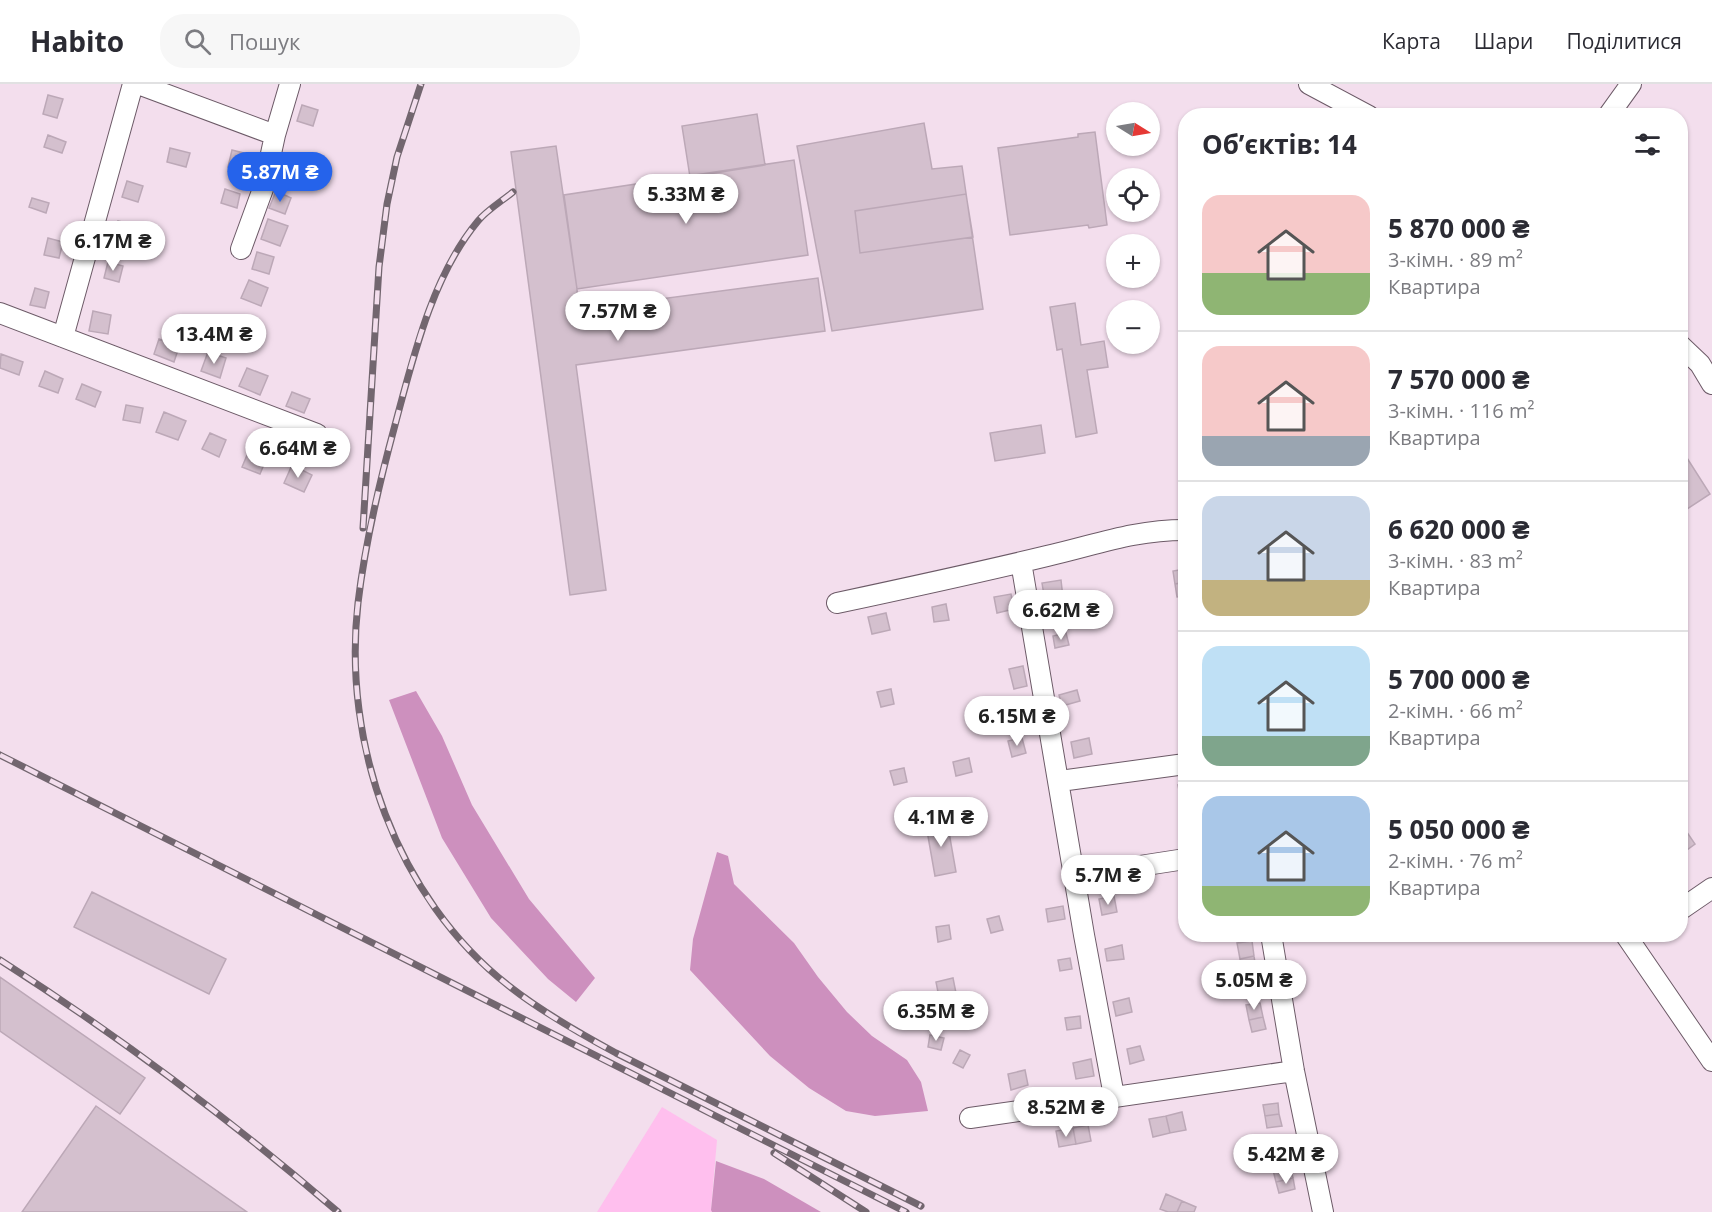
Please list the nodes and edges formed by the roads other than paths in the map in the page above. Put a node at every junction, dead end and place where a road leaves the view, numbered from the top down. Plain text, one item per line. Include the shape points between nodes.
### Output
1 (135, 84) edge
2 (290, 84) edge
3 (1309, 84) edge
4 (1631, 84) edge
5 (1354, 108) edge
6 (1614, 108) edge
7 (274, 135) junction
8 (241, 249) dead end
9 (0, 313) edge
10 (63, 337) junction
11 (1688, 353) edge
12 (1712, 384) edge
13 (317, 434) dead end
14 (1178, 530) edge
15 (1021, 562) junction
16 (837, 603) dead end
17 (1178, 765) edge
18 (1060, 781) junction
19 (1178, 859) edge
20 (1075, 876) junction
21 (1712, 888) edge
22 (1688, 904) edge
23 (1272, 942) edge
24 (1637, 942) edge
25 (1712, 1060) edge
26 (1294, 1071) junction
27 (1114, 1096) junction
28 (970, 1118) dead end
29 (1323, 1212) edge

1 - 7 street
1 - 10 street
2 - 7 street
3 - 5 street
4 - 6 street
7 - 8 street via 264,186
9 - 10 street
10 - 13 street
11 - 12 street
14 - 15 street via 1100,540
15 - 16 street
15 - 18 street
17 - 18 street
18 - 20 street
19 - 20 street
20 - 27 street
21 - 22 street
23 - 26 street
24 - 25 street
26 - 27 street
26 - 29 street
27 - 28 street

